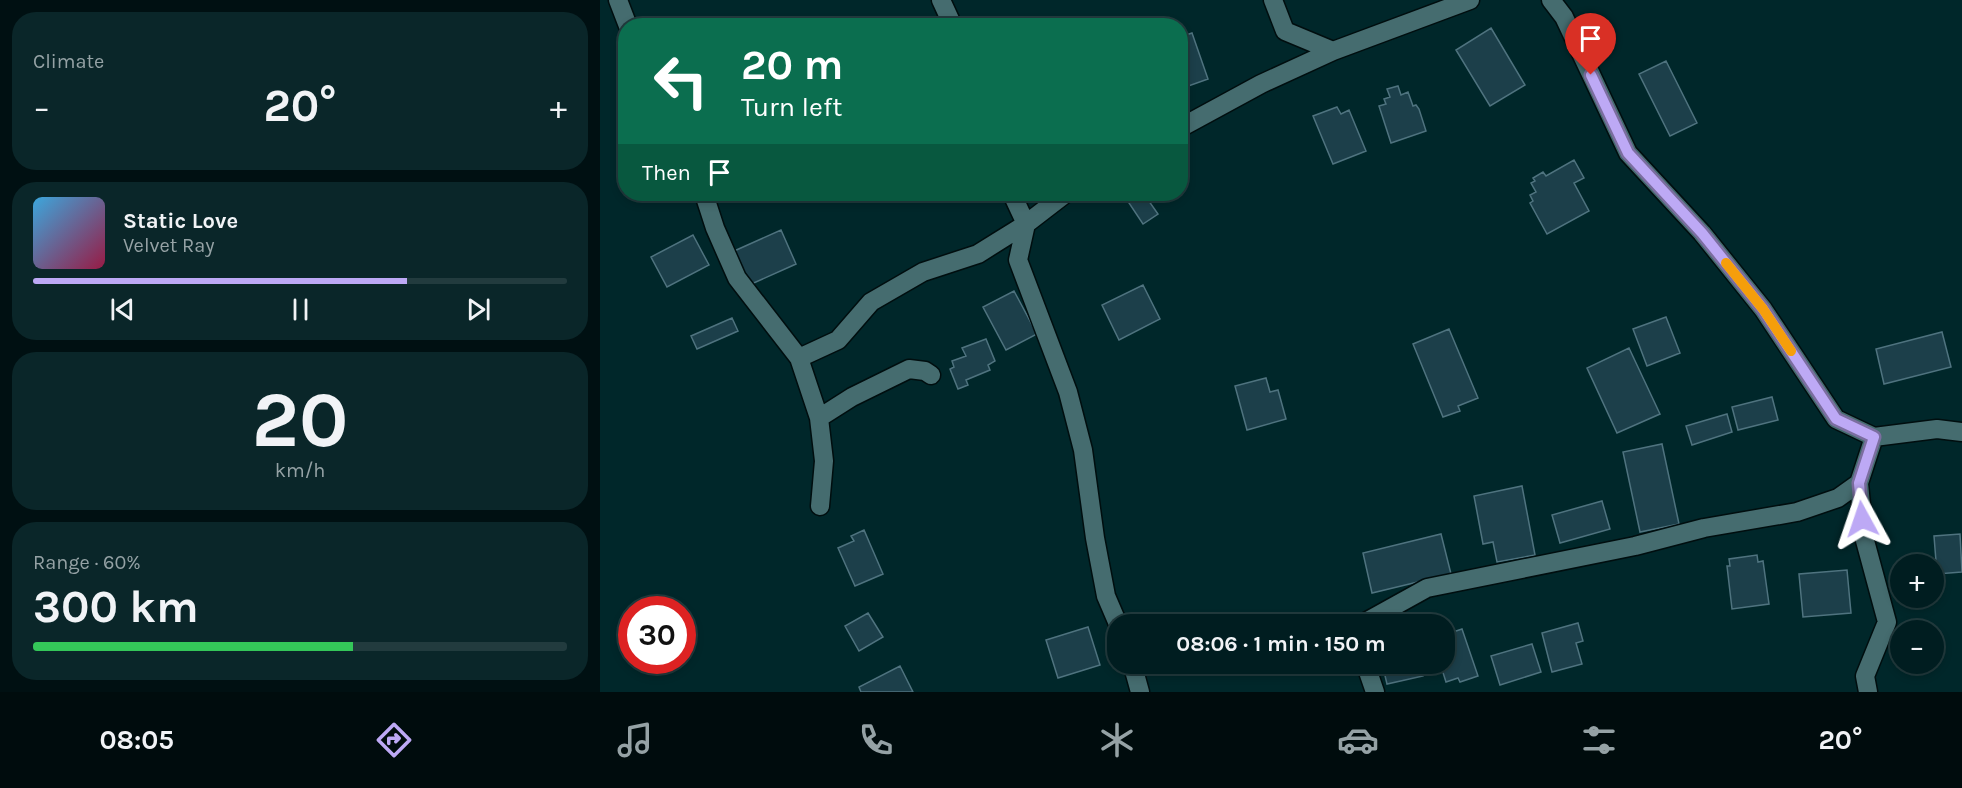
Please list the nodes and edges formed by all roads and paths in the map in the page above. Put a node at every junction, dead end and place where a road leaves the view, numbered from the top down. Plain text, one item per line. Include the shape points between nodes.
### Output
1 (618, 0) edge
2 (941, 0) edge
3 (1273, 0) edge
4 (1470, 0) edge
5 (1551, 0) edge
6 (625, 18) edge
7 (949, 18) edge
8 (1333, 51) junction
9 (1188, 124) edge
10 (706, 201) edge
11 (1014, 201) edge
12 (1056, 201) edge
13 (1026, 224) junction
14 (799, 358) junction
15 (931, 375) dead end
16 (819, 418) junction
17 (1962, 432) edge
18 (1874, 437) junction
19 (1859, 483) junction
20 (820, 506) dead end
21 (1114, 614) edge
22 (1380, 614) edge
23 (1135, 674) edge
24 (1368, 674) edge
25 (1140, 692) edge
26 (1375, 692) edge
27 (1868, 692) edge

1 - 6 street
2 - 7 street
3 - 8 street via 1285,31
4 - 8 street
5 - 18 street via 1564,17 1628,153 1702,233 1763,309 1836,419
8 - 9 street
10 - 14 street via 736,278
11 - 13 street
12 - 13 street
13 - 14 street via 978,254 923,272 871,302 838,340
13 - 21 street via 1018,260 1041,317 1083,450 1095,538 1106,596
14 - 16 street
15 - 16 street via 909,369
16 - 20 street via 824,461
17 - 18 street via 1937,429
18 - 19 street
19 - 22 street via 1838,498 1797,512 1704,528 1613,551 1427,588
19 - 27 street via 1864,537 1887,622 1865,676
23 - 25 street
24 - 26 street

